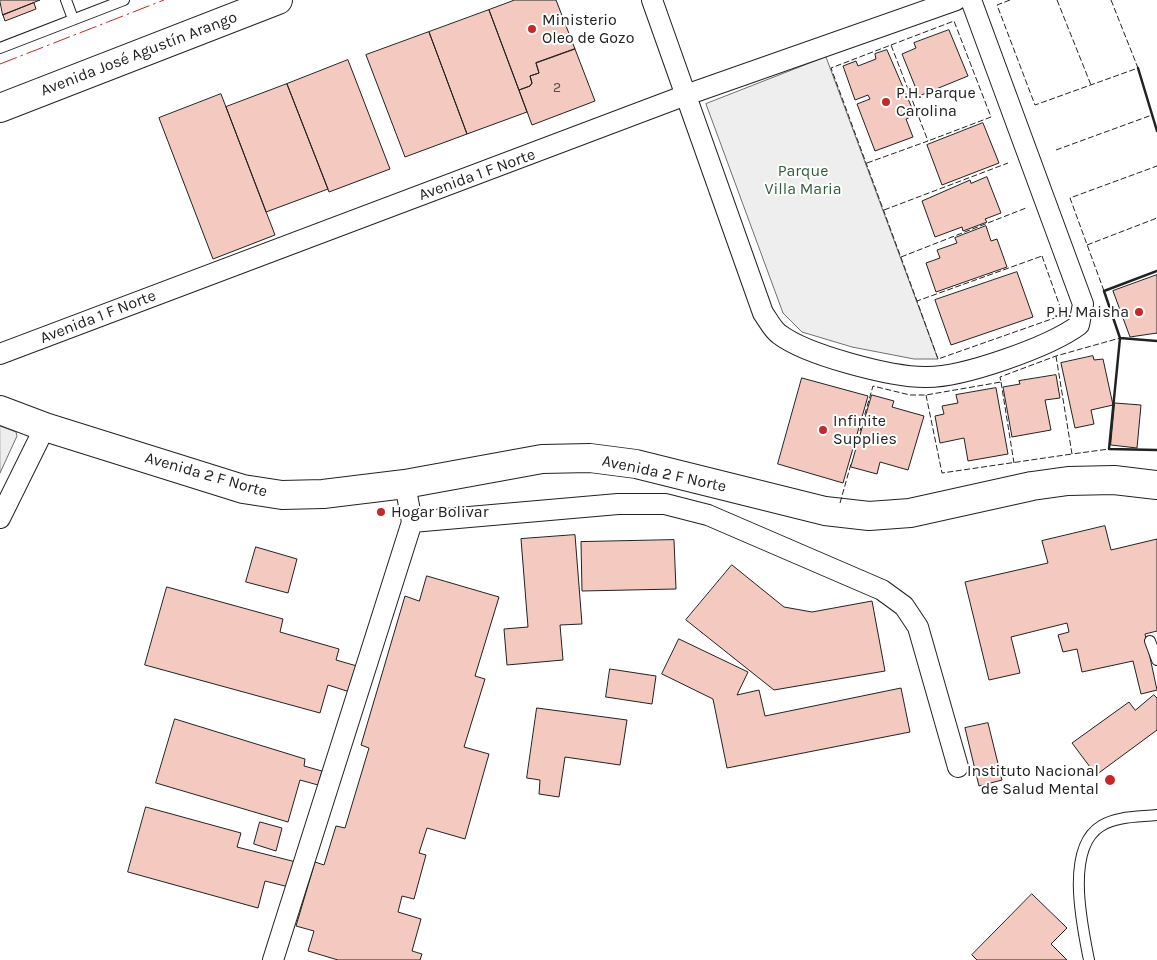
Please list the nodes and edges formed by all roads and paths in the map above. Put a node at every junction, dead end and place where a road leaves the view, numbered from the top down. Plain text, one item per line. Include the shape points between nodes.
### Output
1 (66, 0) edge
2 (124, 0) edge
3 (278, 0) edge
4 (652, 0) edge
5 (956, 0) edge
6 (971, 0) edge
7 (73, 20) junction
8 (0, 48) edge
9 (686, 95) junction
10 (0, 108) edge
11 (0, 354) edge
12 (0, 410) edge
13 (45, 427) junction
14 (405, 484) junction
15 (1157, 485) edge
16 (0, 518) edge
17 (412, 522) junction
18 (1150, 640) dead end
19 (1157, 660) edge
20 (958, 767) dead end
21 (1157, 815) edge
22 (273, 960) edge
23 (1089, 960) edge

1 - 7 lane
2 - 7 lane
3 - 10 street, Avenida José Agustín Arango
4 - 9 street
5 - 9 street, Avenida 1 F Norte
6 - 9 street via 1083,304 1079,325 1064,336 978,368 925,377 868,369 801,346 778,334 764,313
7 - 8 lane
9 - 11 street, Avenida 1 F Norte
12 - 13 street, Avenida 2 F Norte
13 - 14 street, Avenida 2 F Norte via 243,489 274,494 323,494
13 - 16 street
14 - 15 street, Avenida 2 F Norte via 542,459 590,458 636,464 825,511 869,516 910,513 1068,481 1114,480
14 - 17 street
17 - 20 street via 618,504 665,504 708,515 882,590 904,606 918,627
17 - 22 street
18 - 19 lane
21 - 23 lane via 1124,818 1102,825 1088,837 1082,858 1078,906

